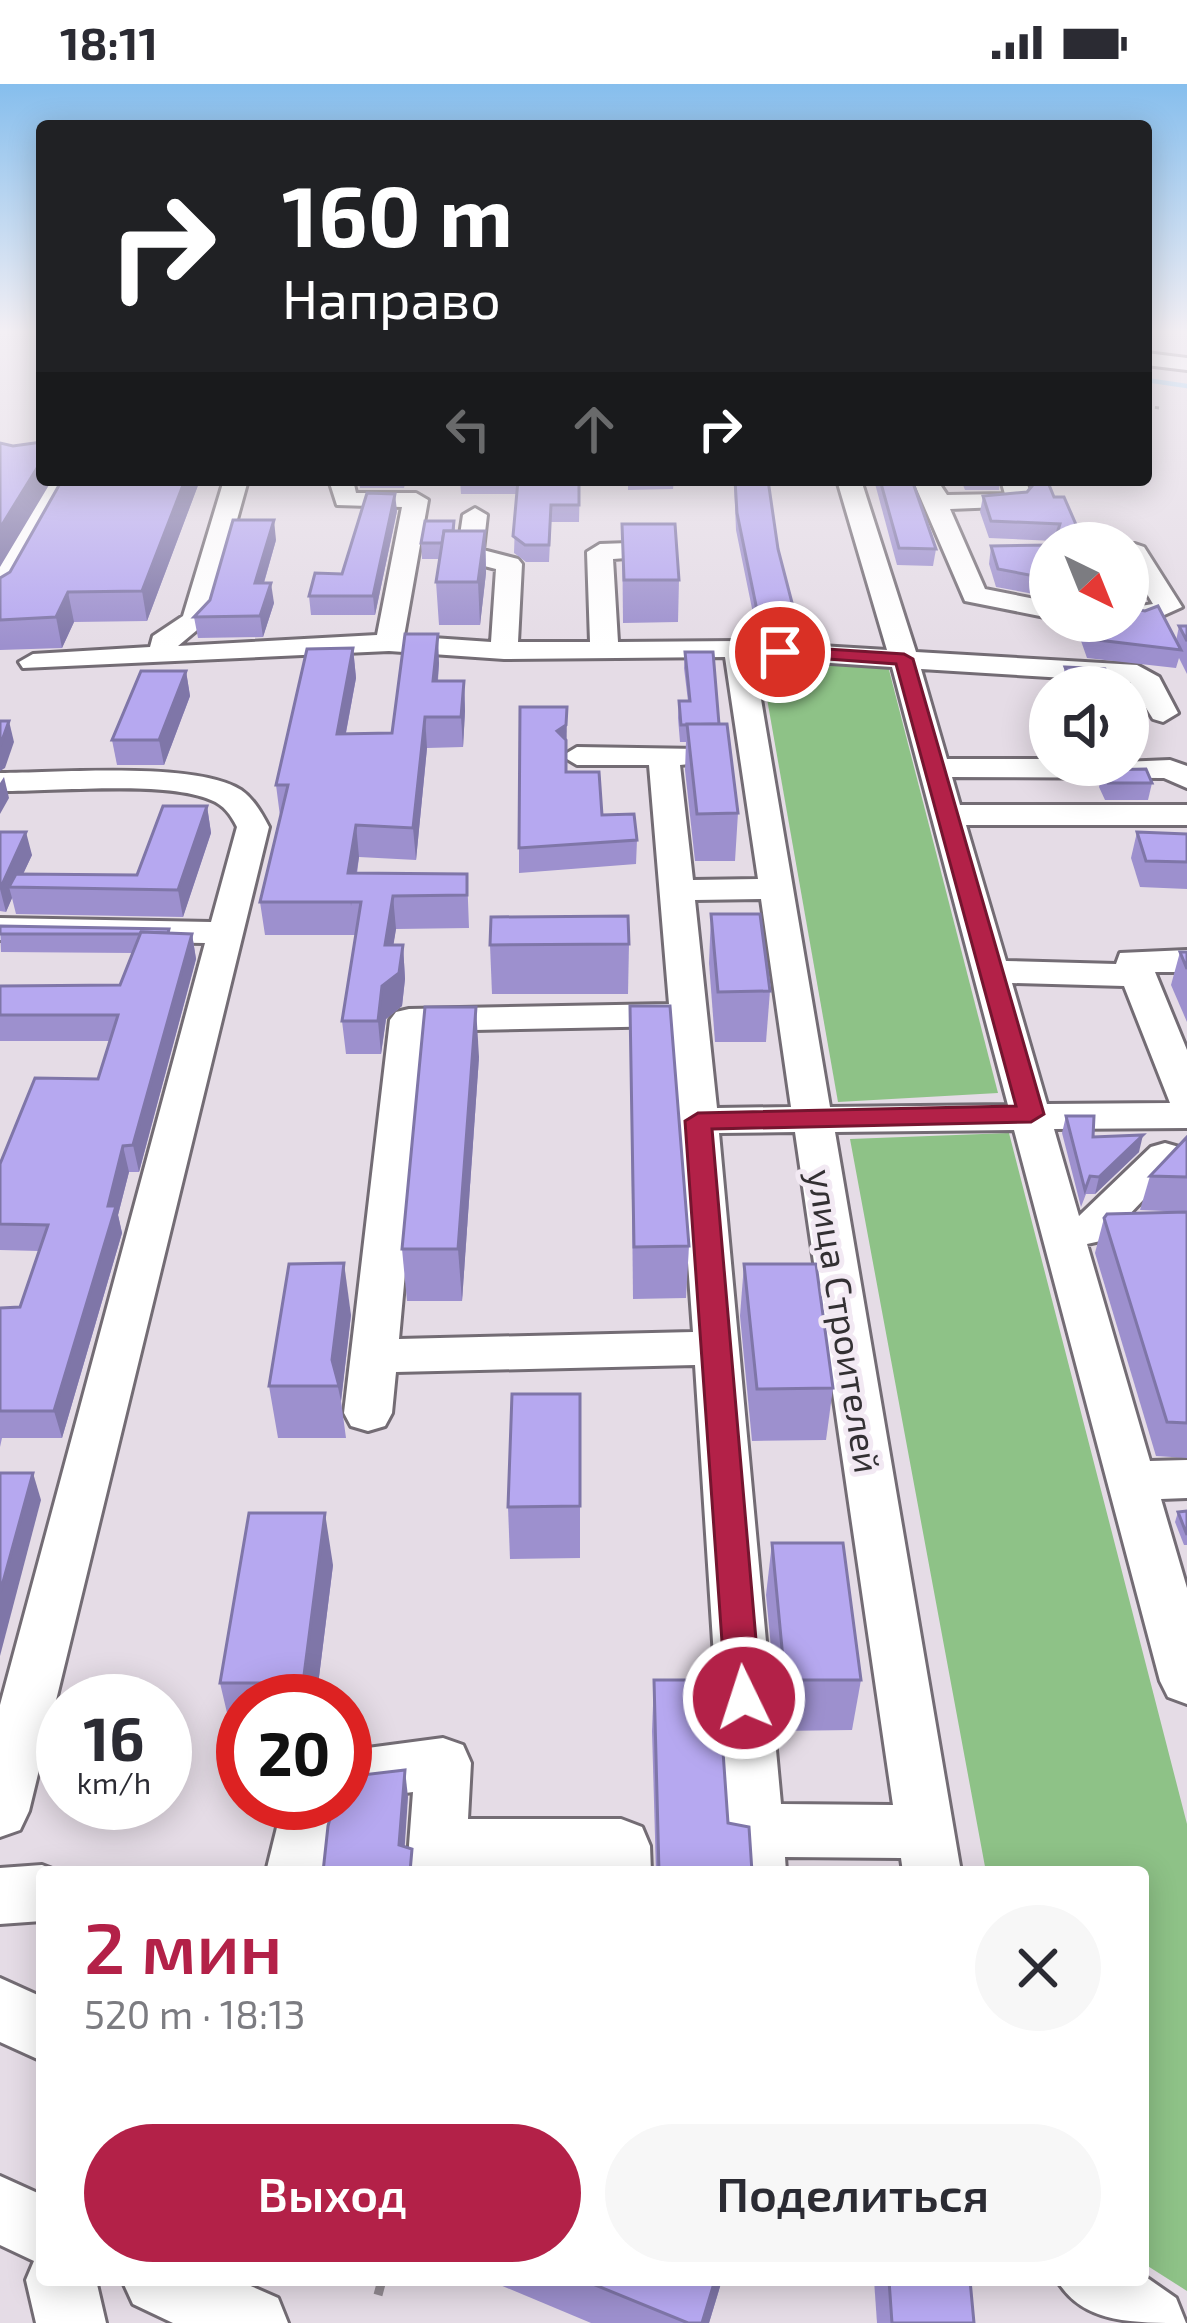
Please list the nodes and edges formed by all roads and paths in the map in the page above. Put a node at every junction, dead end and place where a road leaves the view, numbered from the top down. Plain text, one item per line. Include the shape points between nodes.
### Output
1 (54, 486) edge
2 (66, 486) edge
3 (234, 486) edge
4 (342, 486) edge
5 (851, 486) edge
6 (1015, 486) edge
7 (929, 489) edge
8 (419, 490) edge
9 (475, 515) dead end
10 (657, 550) edge
11 (0, 576) edge
12 (1149, 576) edge
13 (0, 599) edge
14 (1029, 606) edge
15 (1149, 615) edge
16 (389, 643) junction
17 (738, 649) junction
18 (604, 650) junction
19 (504, 651) junction
20 (166, 653) junction
21 (904, 659) junction
22 (33, 662) dead end
23 (1162, 713) dead end
24 (577, 756) dead end
25 (664, 756) junction
26 (732, 756) junction
27 (934, 768) junction
28 (1187, 779) edge
29 (0, 782) edge
30 (1187, 814) edge
31 (948, 815) junction
32 (776, 889) junction
33 (677, 890) junction
34 (0, 929) edge
35 (226, 933) junction
36 (1187, 961) edge
37 (991, 972) junction
38 (1138, 975) junction
39 (689, 1015) junction
40 (1187, 1100) edge
41 (1031, 1114) junction
42 (1187, 1115) edge
43 (813, 1120) junction
44 (698, 1121) junction
45 (1165, 1156) edge
46 (1148, 1229) edge
47 (1076, 1230) junction
48 (717, 1348) junction
49 (375, 1356) junction
50 (368, 1413) dead end
51 (1187, 1479) edge
52 (1132, 1480) junction
53 (1187, 1681) edge
54 (372, 1772) edge
55 (0, 1811) edge
56 (306, 1830) edge
57 (756, 1851) edge
58 (928, 1852) edge
59 (297, 1866) edge
60 (437, 1866) edge
61 (438, 1866) edge
62 (622, 1866) edge
63 (36, 1893) edge
64 (0, 1896) edge
65 (0, 2009) edge
66 (36, 2027) edge
67 (0, 2210) edge
68 (36, 2227) edge
69 (62, 2286) edge
70 (170, 2286) edge
71 (380, 2286) edge
72 (1100, 2286) edge
73 (378, 2296) dead end
74 (70, 2323) edge
75 (253, 2323) edge
76 (1151, 2323) edge

1 - 11 street
2 - 13 street
3 - 20 street via 195,620 163,642
4 - 8 street via 346,500
5 - 21 street
6 - 7 street via 1012,501 945,502
7 - 14 street via 967,551 974,595
8 - 16 street
9 - 19 street via 470,555 509,564
10 - 18 street via 601,552
12 - 15 street via 1168,608
16 - 19 street
16 - 20 street
17 - 18 street
17 - 21 street
17 - 26 street, улица Строителей
18 - 19 street
20 - 22 street
21 - 23 street via 1137,674
21 - 27 street
24 - 25 street
25 - 26 street
25 - 33 street
26 - 32 street, улица Строителей
27 - 28 street via 1170,769
27 - 31 street
29 - 35 street via 188,785 223,793 253,827
30 - 31 street
31 - 37 street
32 - 33 street
32 - 43 street, улица Строителей
33 - 39 street
34 - 35 street
35 - 55 street
36 - 38 street via 1133,961
37 - 38 street
37 - 41 street
38 - 40 street
39 - 44 street
39 - 49 street via 409,1020
41 - 42 street
41 - 43 street
41 - 47 street
43 - 44 street
43 - 58 street, улица Строителей
44 - 48 street
45 - 47 street
46 - 47 street
47 - 52 street
48 - 49 street
48 - 57 street
49 - 50 street
51 - 52 street
52 - 53 street
54 - 60 street via 443,1762
56 - 59 street
57 - 58 street
61 - 62 street via 441,1846 621,1846
63 - 64 street
65 - 66 street
67 - 68 street
69 - 74 street
70 - 75 street
71 - 73 path
72 - 76 street

